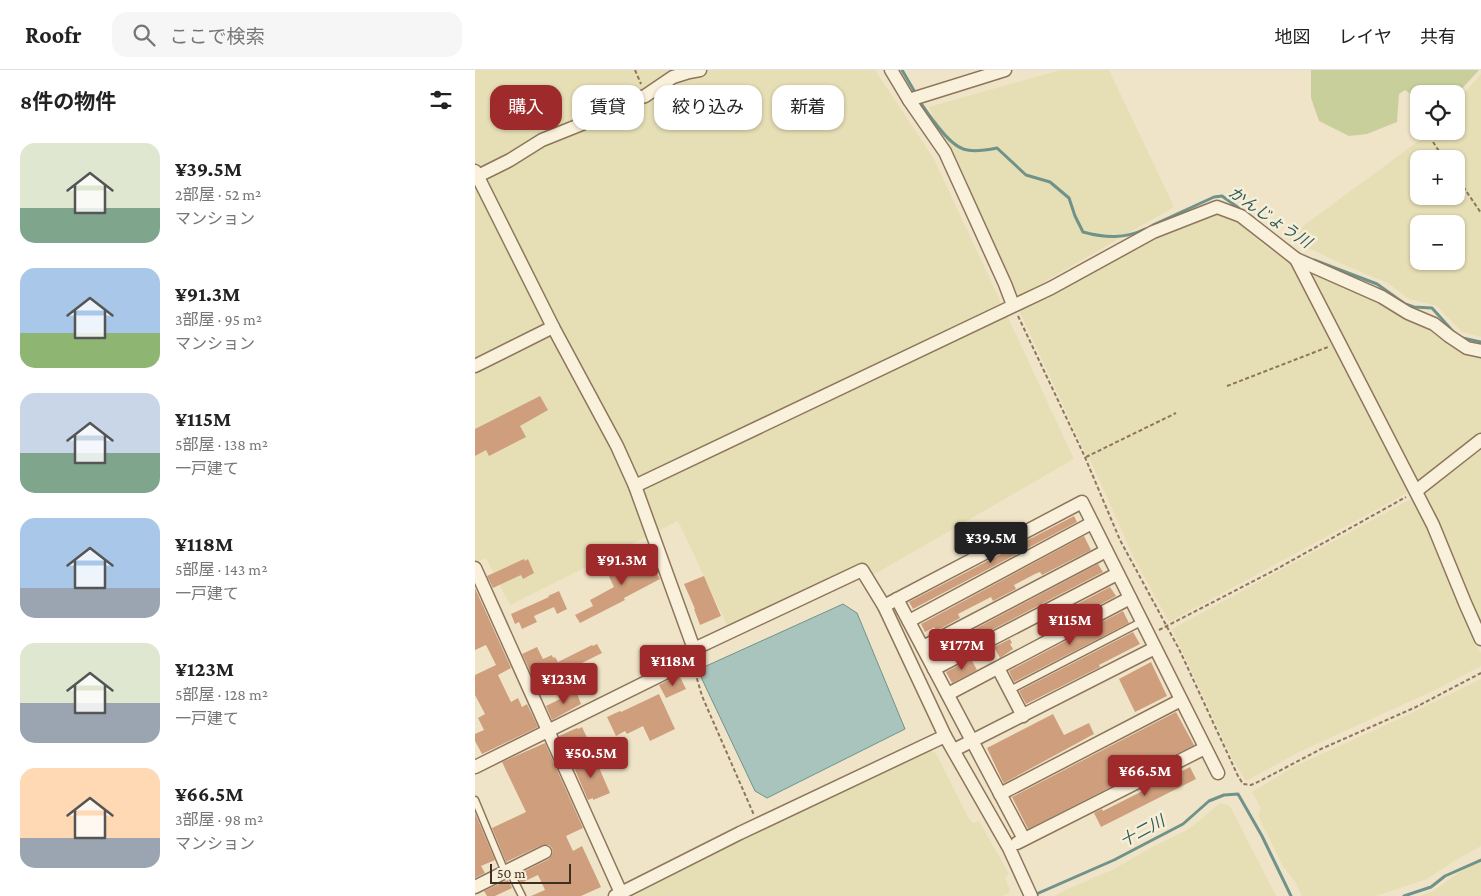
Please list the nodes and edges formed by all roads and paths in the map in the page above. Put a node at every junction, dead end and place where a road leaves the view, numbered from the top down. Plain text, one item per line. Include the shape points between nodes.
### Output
1 (635, 70) edge
2 (700, 70) edge
3 (891, 70) edge
4 (1005, 70) edge
5 (645, 96) junction
6 (909, 100) junction
7 (476, 173) edge
8 (1465, 189) edge
9 (1481, 213) edge
10 (1296, 259) junction
11 (1013, 305) junction
12 (553, 327) junction
13 (1339, 342) junction
14 (1481, 351) edge
15 (475, 366) edge
16 (1227, 386) dead end
17 (1176, 413) dead end
18 (1481, 440) edge
19 (1085, 457) junction
20 (635, 486) junction
21 (1416, 492) junction
22 (1092, 523) junction
23 (1106, 551) junction
24 (475, 568) edge
25 (1117, 574) junction
26 (1130, 598) junction
27 (897, 599) junction
28 (884, 606) junction
29 (909, 621) junction
30 (1141, 622) junction
31 (1166, 627) junction
32 (1148, 635) junction
33 (1481, 640) edge
34 (923, 647) junction
35 (1155, 648) junction
36 (692, 654) junction
37 (998, 668) junction
38 (934, 669) junction
39 (1481, 673) edge
40 (1010, 690) junction
41 (948, 694) junction
42 (1181, 700) junction
43 (1023, 716) junction
44 (549, 730) junction
45 (945, 736) junction
46 (973, 741) junction
47 (1205, 748) junction
48 (954, 750) junction
49 (475, 767) edge
50 (1218, 773) dead end
51 (999, 794) junction
52 (475, 800) edge
53 (758, 824) junction
54 (1024, 839) junction
55 (1009, 848) junction
56 (545, 852) dead end
57 (507, 871) junction
58 (475, 887) edge
59 (618, 894) edge
60 (522, 896) edge
61 (1031, 896) edge

1 - 5 path
2 - 5 street via 673,77
3 - 6 street
4 - 6 street
5 - 7 street via 602,110 582,124 542,140 510,160
6 - 11 street via 945,152
7 - 12 street
8 - 9 path
10 - 11 street via 1241,216 1217,206 1153,232
10 - 13 street
10 - 14 street via 1382,296 1408,313 1434,324 1467,348
11 - 19 path
11 - 20 street
12 - 15 street
12 - 20 street
13 - 16 path
13 - 21 street
17 - 19 path
18 - 21 street
19 - 31 path via 1120,540
20 - 36 street
21 - 31 path
21 - 33 street
22 - 23 street
22 - 27 street via 1082,502
22 - 29 street
23 - 25 street
23 - 34 street
24 - 44 street
25 - 26 street
25 - 38 street
26 - 30 street
26 - 37 street
27 - 28 street
27 - 29 street
28 - 36 street via 862,570
28 - 45 street
29 - 34 street
30 - 32 street
30 - 40 lane
31 - 32 path
31 - 39 path via 1243,784 1260,781
32 - 35 street
34 - 38 street
35 - 42 street
35 - 43 street
36 - 44 street
36 - 53 path via 702,696
37 - 40 street
37 - 41 street
38 - 41 street
40 - 43 street
41 - 46 street
42 - 47 street
42 - 51 street
43 - 46 street
44 - 49 street
44 - 59 street
45 - 48 street
45 - 53 street
46 - 48 street
46 - 51 street
47 - 50 street
47 - 54 street
48 - 55 street
51 - 54 street
52 - 57 lane
53 - 59 street
54 - 55 street
55 - 61 street
56 - 57 street
57 - 58 street
57 - 60 lane

